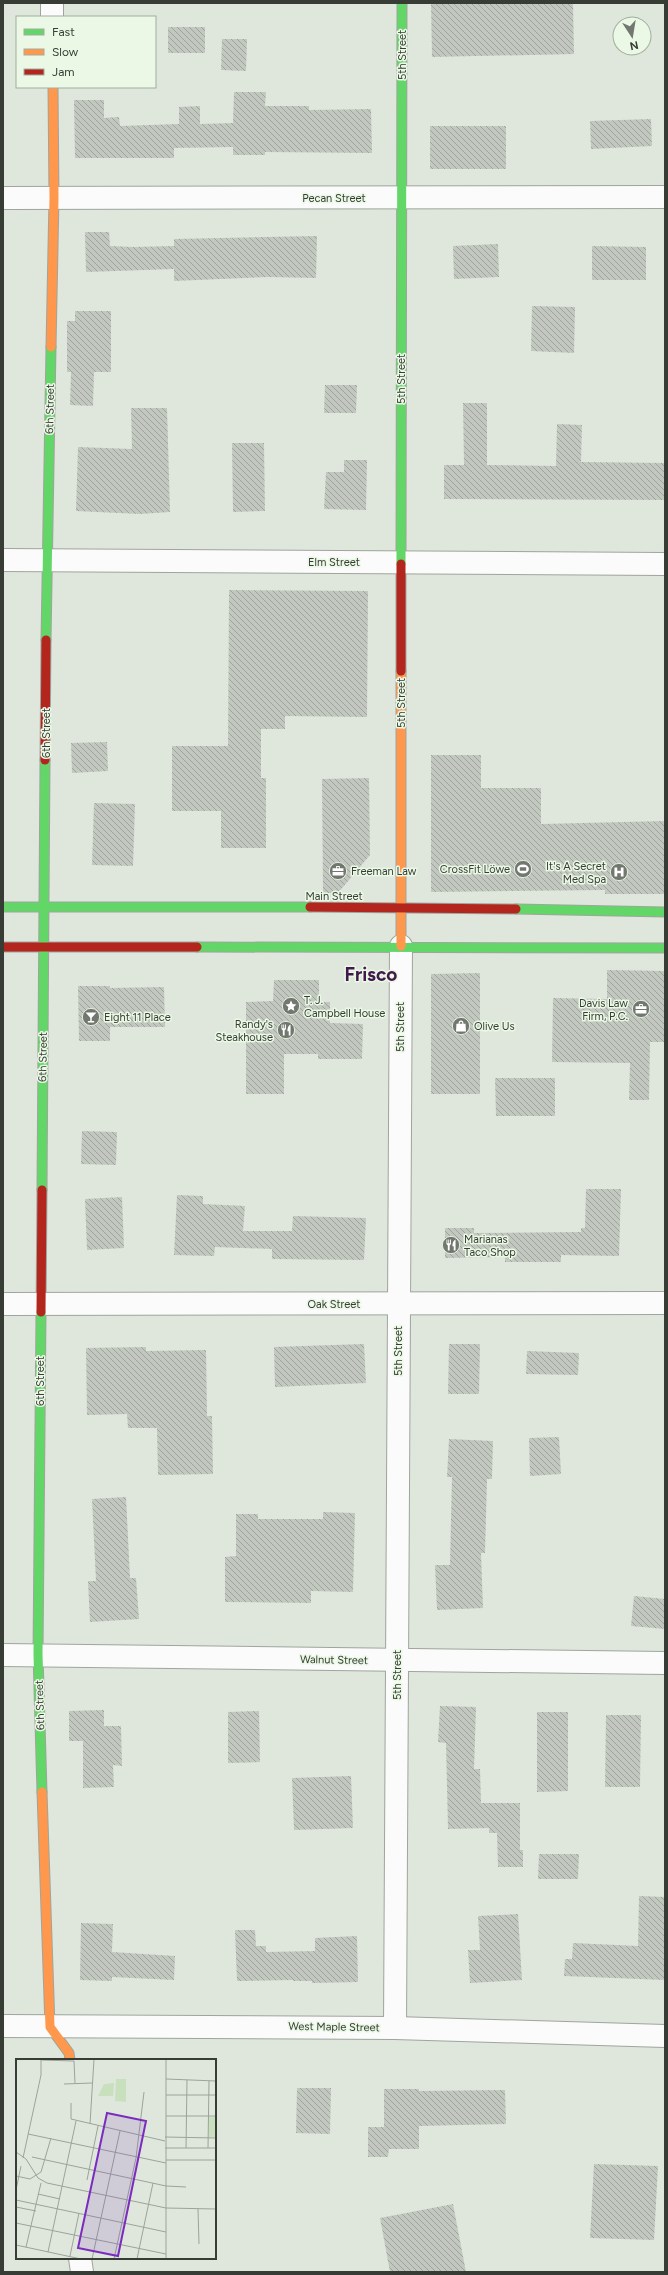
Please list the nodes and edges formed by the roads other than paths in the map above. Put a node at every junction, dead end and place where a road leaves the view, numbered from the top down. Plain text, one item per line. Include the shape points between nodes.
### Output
1 (52, 3) edge
2 (402, 3) edge
3 (52, 16) edge
4 (53, 88) edge
5 (665, 197) edge
6 (3, 198) edge
7 (54, 198) junction
8 (402, 198) junction
9 (3, 560) edge
10 (47, 560) junction
11 (401, 562) junction
12 (665, 564) edge
13 (3, 907) edge
14 (401, 907) junction
15 (44, 908) junction
16 (665, 912) edge
17 (401, 946) junction
18 (3, 947) edge
19 (44, 948) junction
20 (665, 948) edge
21 (665, 1303) edge
22 (3, 1304) edge
23 (41, 1304) junction
24 (398, 1304) junction
25 (38, 1654) junction
26 (3, 1655) edge
27 (397, 1661) junction
28 (665, 1663) edge
29 (3, 2026) edge
30 (50, 2027) junction
31 (394, 2028) junction
32 (665, 2036) edge
33 (70, 2059) edge
34 (80, 2259) edge
35 (82, 2272) edge

1 - 3 street
2 - 8 main road, 5th Street
4 - 7 main road, 6th Street
5 - 8 street, Pecan Street
6 - 7 street, Pecan Street
7 - 8 street, Pecan Street
7 - 10 main road, 6th Street
8 - 11 main road, 5th Street
9 - 10 street, Elm Street
10 - 11 street, Elm Street
10 - 15 main road, 6th Street
11 - 12 street, Elm Street
11 - 14 main road, 5th Street
13 - 15 main road, Main Street
14 - 15 main road, Main Street
14 - 16 main road, Main Street
14 - 17 main road, 5th Street
15 - 19 main road, 6th Street
17 - 19 main road
17 - 20 main road
17 - 24 street, 5th Street
18 - 19 main road
19 - 23 main road, 6th Street
21 - 24 street, Oak Street
22 - 23 street, Oak Street
23 - 24 street, Oak Street
23 - 25 main road, 6th Street
24 - 27 street, 5th Street
25 - 26 street, Walnut Street
25 - 27 street, Walnut Street
25 - 30 main road, 6th Street
27 - 28 street, Walnut Street
27 - 31 street, 5th Street
29 - 30 street, West Maple Street
30 - 31 street, West Maple Street
30 - 33 main road via 69,2052
31 - 32 street, West Maple Street
34 - 35 street

